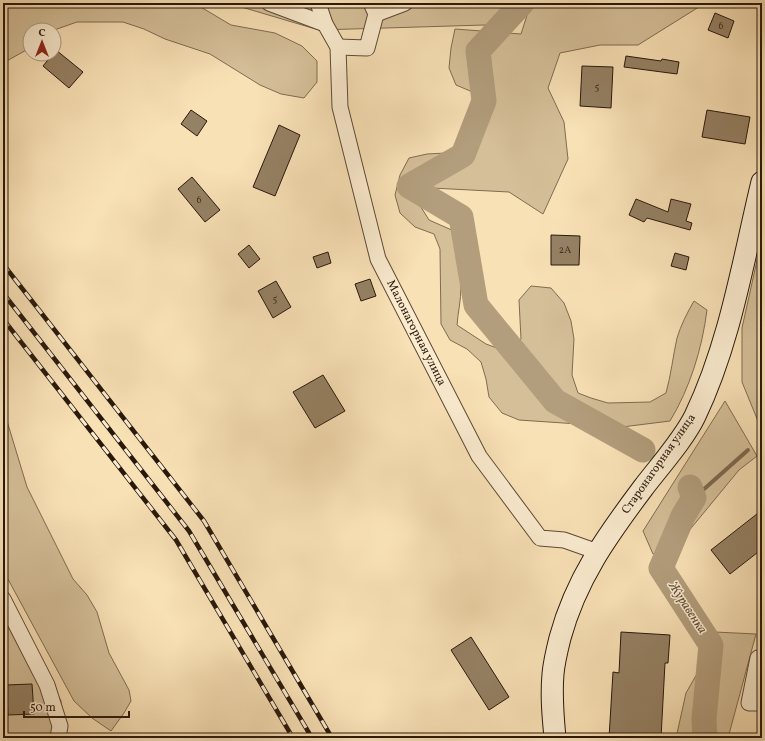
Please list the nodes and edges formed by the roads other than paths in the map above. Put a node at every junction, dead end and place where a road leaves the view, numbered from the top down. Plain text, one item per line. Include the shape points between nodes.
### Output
1 (269, 3) edge
2 (318, 3) edge
3 (405, 3) edge
4 (374, 9) edge
5 (325, 24) junction
6 (338, 47) junction
7 (762, 182) edge
8 (598, 552) junction
9 (3, 599) edge
10 (758, 658) dead end
11 (762, 704) edge
12 (58, 738) edge
13 (555, 738) edge

1 - 5 street
2 - 5 street
3 - 4 street
4 - 6 street via 367,48
5 - 6 street
6 - 8 street, Малонагорная улица via 340,107 378,259 479,456 540,538 564,540
7 - 8 main road, Старонагорная улица via 725,336 694,418
8 - 13 main road, Старонагорная улица via 582,579 563,627 557,651 552,692
9 - 12 street via 47,685 60,726
10 - 11 street via 749,703

